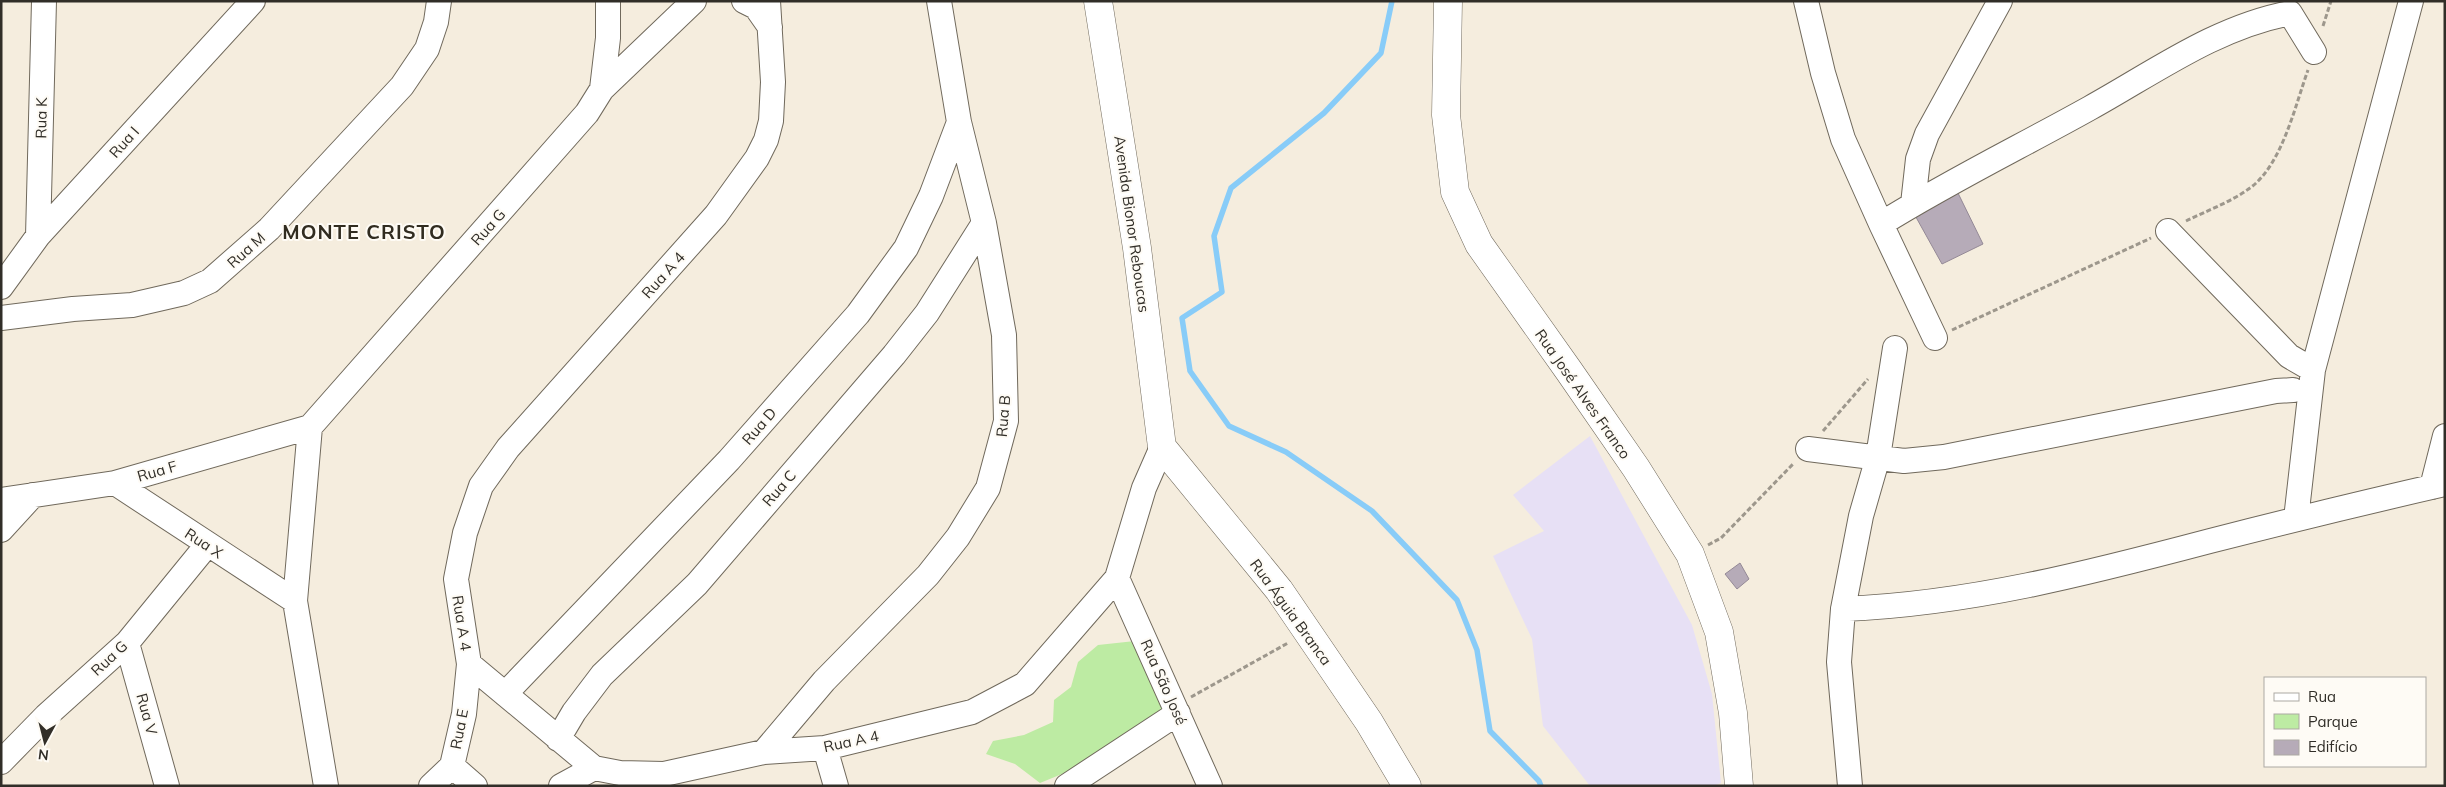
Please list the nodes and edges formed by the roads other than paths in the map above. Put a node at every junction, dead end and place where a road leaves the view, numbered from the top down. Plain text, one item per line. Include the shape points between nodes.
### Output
1 (44, 1) edge
2 (253, 1) edge
3 (439, 1) edge
4 (608, 1) edge
5 (694, 1) edge
6 (744, 1) edge
7 (768, 1) edge
8 (939, 1) edge
9 (1448, 1) edge
10 (1806, 1) edge
11 (2000, 1) edge
12 (2410, 1) edge
13 (1101, 2) edge
14 (2288, 7) edge
15 (770, 27) junction
16 (2314, 52) road end
17 (602, 89) junction
18 (959, 122) junction
19 (1913, 204) junction
20 (984, 222) junction
21 (1881, 224) junction
22 (2168, 230) road end
23 (38, 236) junction
24 (1, 287) edge
25 (1, 318) edge
26 (1935, 338) road end
27 (1895, 348) dead end
28 (2314, 370) junction
29 (2293, 390) dead end
30 (310, 428) junction
31 (2445, 436) edge
32 (1162, 447) junction
33 (1808, 449) road end
34 (1878, 457) junction
35 (115, 483) junction
36 (2438, 486) edge
37 (32, 495) junction
38 (1, 500) edge
39 (2296, 519) junction
40 (1, 530) edge
41 (207, 545) junction
42 (1117, 578) junction
43 (295, 601) junction
44 (1843, 609) junction
45 (127, 643) junction
46 (468, 664) junction
47 (505, 694) junction
48 (1176, 710) junction
49 (558, 739) junction
50 (824, 748) junction
51 (764, 752) junction
52 (1, 762) edge
53 (452, 766) junction
54 (594, 768) junction
55 (665, 780) edge
56 (167, 786) edge
57 (326, 786) edge
58 (432, 786) edge
59 (475, 786) edge
60 (561, 786) edge
61 (836, 786) edge
62 (1067, 786) edge
63 (1210, 786) edge
64 (1407, 786) edge
65 (1739, 786) edge
66 (1850, 786) edge

1 - 23 street, Rua K
2 - 23 street, Rua I
3 - 25 street, Rua M via 427,49 402,86 270,229 210,282 184,293 132,305
4 - 17 street, Rua G via 608,38
5 - 17 street
6 - 15 street via 756,7
7 - 15 street, Rua A 4
8 - 18 street, Rua B
9 - 65 main road, Rua José Alves Franco via 1446,115 1456,192 1479,244 1636,468 1690,554 1718,632 1733,713
10 - 21 street via 1843,139
11 - 19 street via 1927,134 1918,159
12 - 28 street
13 - 32 main road, Avenida Bionor Reboucas
14 - 16 street
14 - 19 street via 2215,36 2091,108
15 - 46 street, Rua A 4 via 771,121 757,158 716,215 508,448 481,486 465,533 456,579
17 - 30 street, Rua G via 563,142
18 - 20 street, Rua B
18 - 47 street, Rua D via 931,196 906,248 858,314 729,460
19 - 21 street
20 - 49 street, Rua C via 927,313 894,355 697,584 602,675
20 - 51 street, Rua B via 1004,335 1006,374 1006,421 988,488 958,537 928,575 824,682
21 - 26 street
22 - 28 street via 2289,356
23 - 24 street, Rua I
27 - 34 street
28 - 39 street
29 - 34 street via 1944,457 1904,461
30 - 35 street, Rua F
30 - 43 street
31 - 36 street
32 - 42 street via 1144,488
32 - 64 main road, Rua Águia Branca via 1279,590 1369,722
33 - 34 street
34 - 44 street
35 - 37 street, Rua F
35 - 41 street, Rua X
36 - 39 street
37 - 38 street, Rua F
37 - 40 street
39 - 44 street via 2074,577 1948,601
41 - 43 street, Rua X
41 - 45 street, Rua G
42 - 48 street, Rua São José
42 - 50 street, Rua A 4 via 1025,684 972,712
43 - 57 street
44 - 66 street via 1839,662
45 - 52 street, Rua G via 46,716
45 - 56 street, Rua V
46 - 47 street, Rua A 4
46 - 53 street, Rua E via 464,714
47 - 49 street, Rua A 4
48 - 62 street
48 - 63 street, Rua São José
49 - 54 street, Rua A 4
50 - 51 street, Rua A 4
50 - 61 street
51 - 55 street, Rua A 4
53 - 58 street, Rua E
53 - 59 street
54 - 55 street, Rua A 4
54 - 60 street

